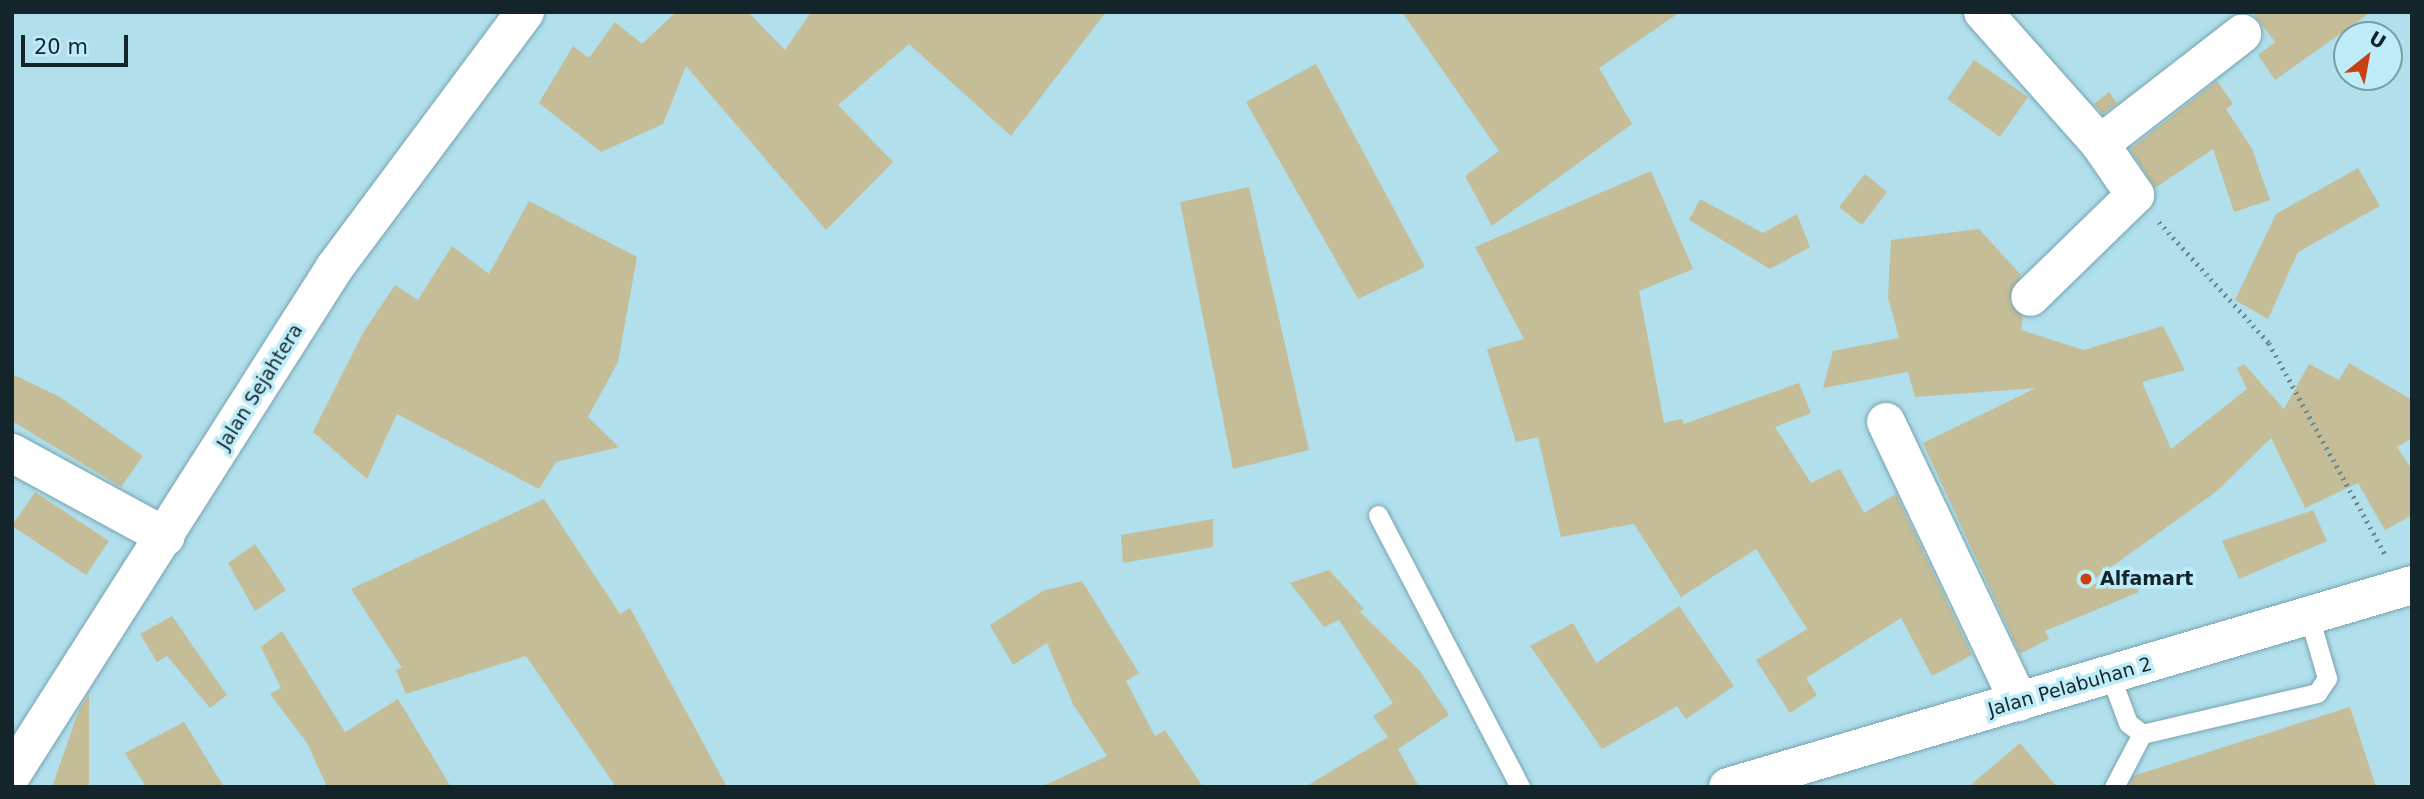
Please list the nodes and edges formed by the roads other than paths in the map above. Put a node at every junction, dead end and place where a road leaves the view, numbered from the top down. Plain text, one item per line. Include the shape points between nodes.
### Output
1 (1983, 12) edge
2 (531, 14) edge
3 (2242, 34) dead end
4 (2100, 144) junction
5 (2030, 297) dead end
6 (1886, 422) dead end
7 (12, 453) edge
8 (1378, 515) dead end
9 (166, 537) junction
10 (2409, 593) edge
11 (2309, 616) junction
12 (2110, 675) junction
13 (2019, 702) junction
14 (2142, 734) junction
15 (12, 774) edge
16 (1520, 787) edge
17 (1728, 787) edge
18 (2114, 787) edge

1 - 4 street
2 - 9 street, Jalan Sejahtera via 335,267
3 - 4 street
4 - 5 street via 2135,195
6 - 13 street
7 - 9 street
8 - 16 lane
9 - 15 street, Jalan Sejahtera
10 - 11 street, Jalan Pelabuhan 2
11 - 12 street, Jalan Pelabuhan 2
11 - 14 lane via 2327,678 2317,693
12 - 13 street, Jalan Pelabuhan 2
12 - 14 lane via 2128,723
13 - 17 street, Jalan Pelabuhan 2
14 - 18 lane

